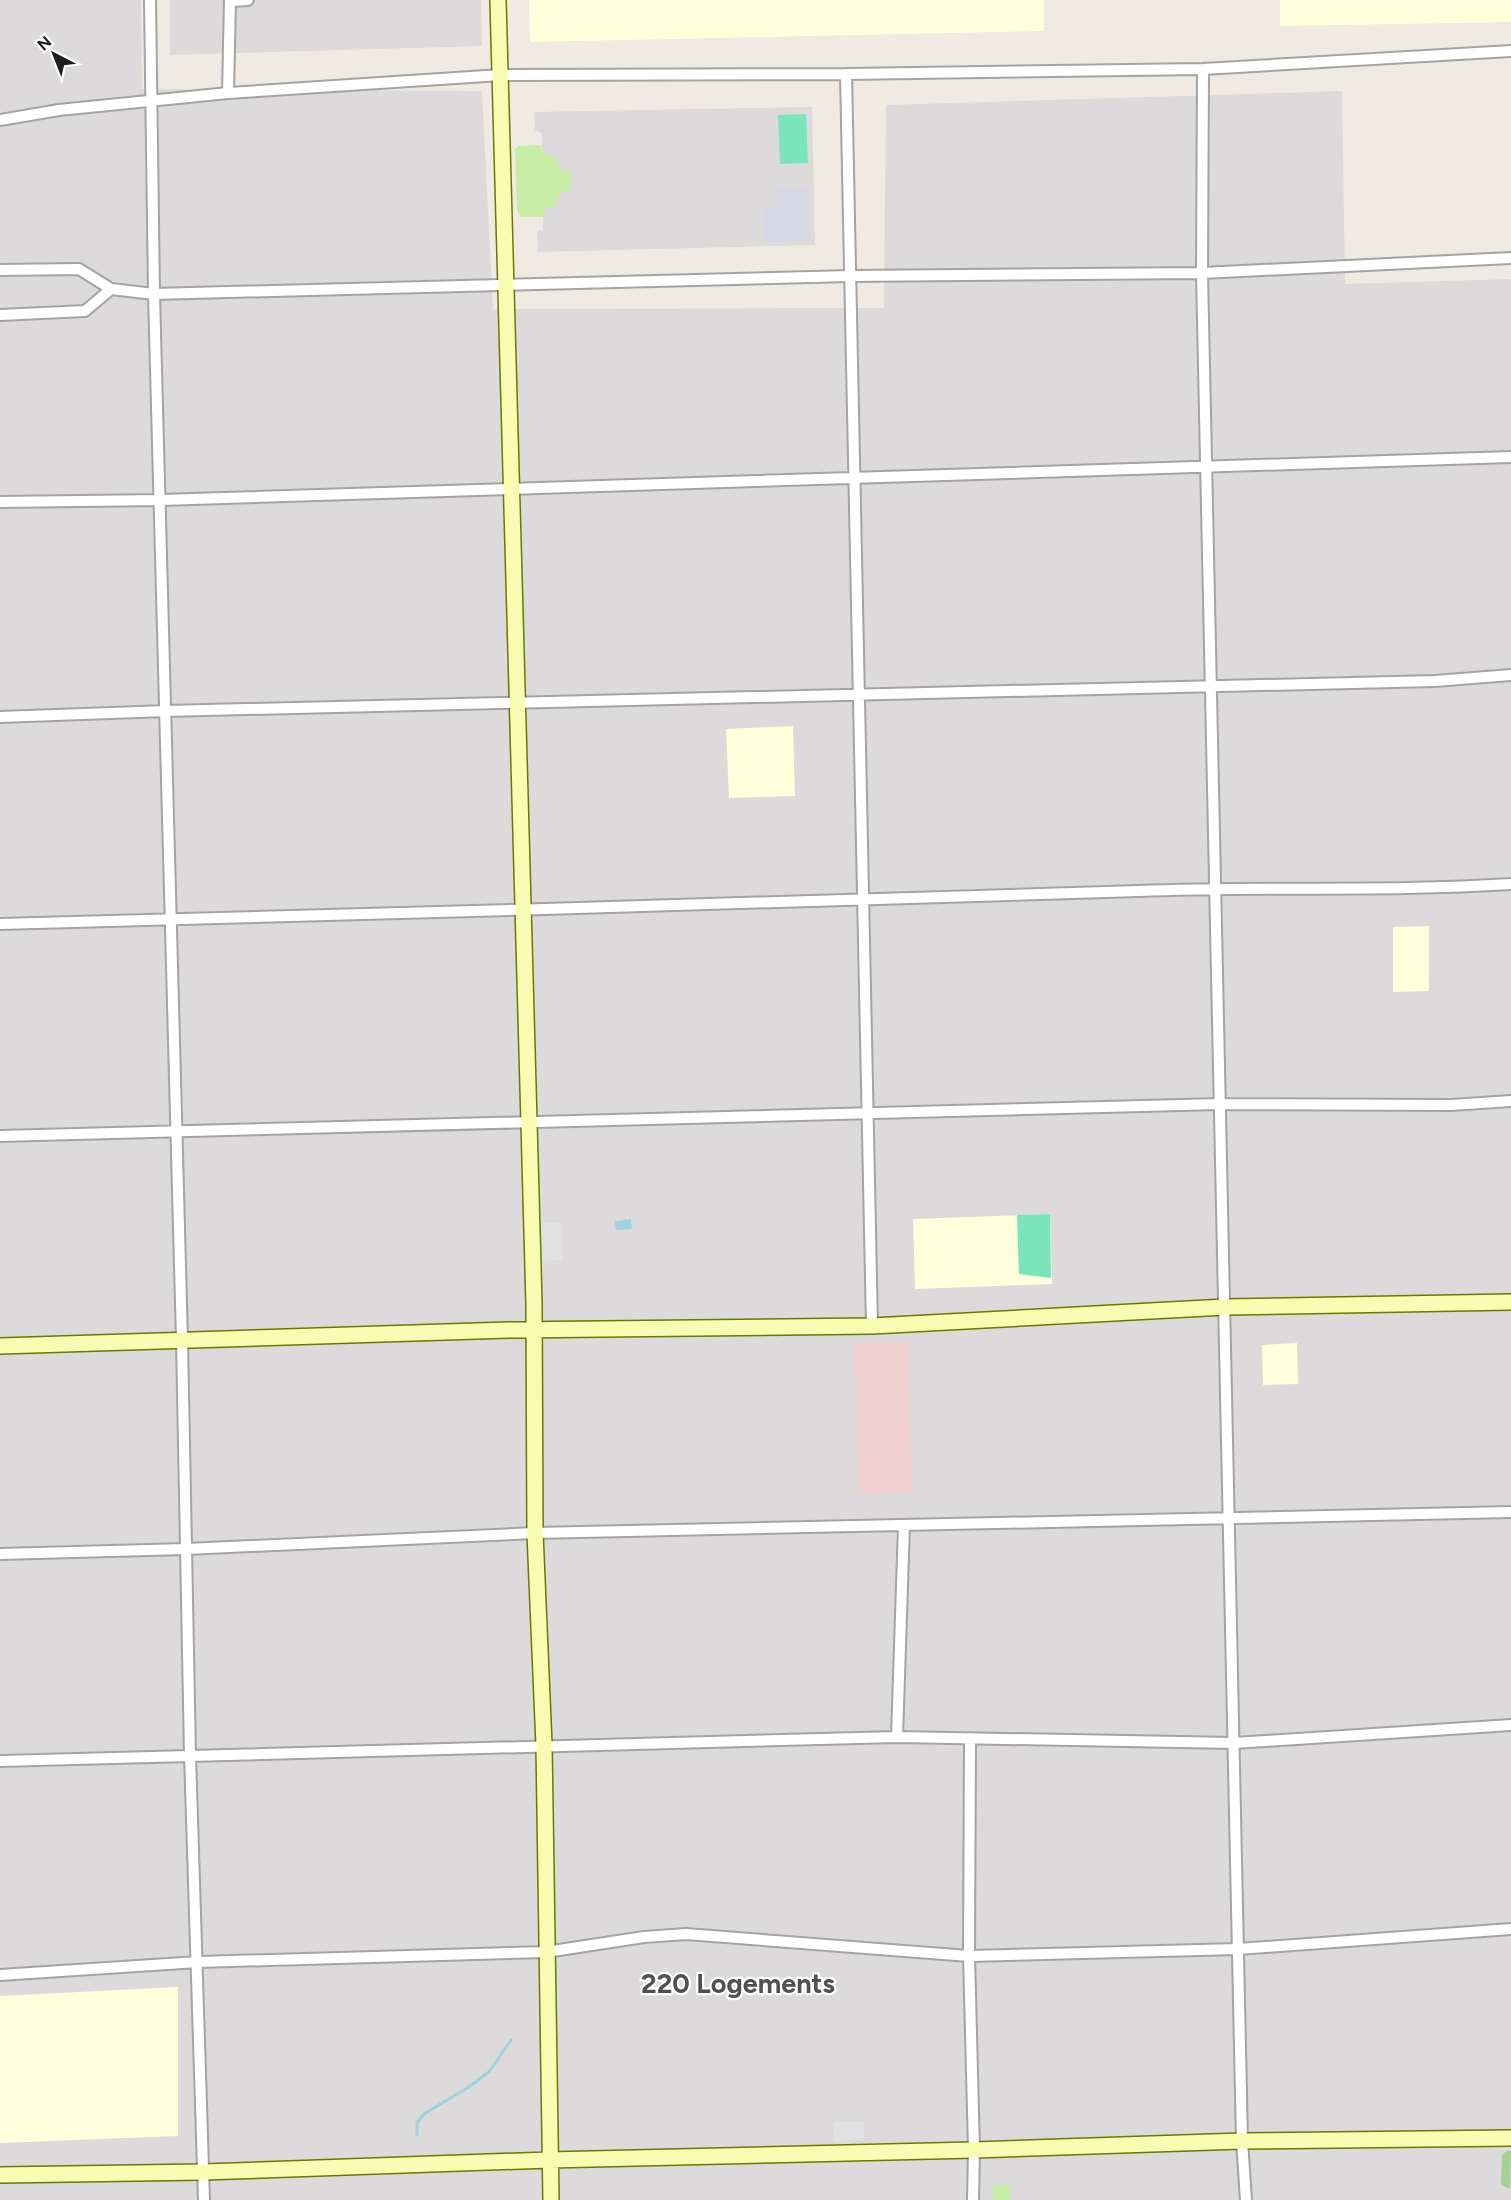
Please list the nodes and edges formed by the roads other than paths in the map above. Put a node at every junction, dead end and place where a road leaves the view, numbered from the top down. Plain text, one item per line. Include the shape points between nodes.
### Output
1 (150, 0) edge
2 (248, 0) edge
3 (498, 0) edge
4 (230, 1) edge
5 (1511, 51) edge
6 (1203, 69) junction
7 (846, 74) junction
8 (501, 75) junction
9 (228, 93) junction
10 (151, 101) junction
11 (0, 120) edge
12 (1511, 258) edge
13 (0, 270) edge
14 (1202, 273) junction
15 (851, 276) junction
16 (507, 284) junction
17 (111, 289) junction
18 (154, 294) junction
19 (0, 315) edge
20 (1511, 457) edge
21 (1207, 466) junction
22 (853, 478) junction
23 (512, 489) junction
24 (161, 500) junction
25 (0, 502) edge
26 (1511, 675) edge
27 (1211, 686) junction
28 (860, 695) junction
29 (516, 703) junction
30 (166, 711) junction
31 (0, 717) edge
32 (1511, 884) edge
33 (1216, 888) junction
34 (865, 900) junction
35 (524, 911) junction
36 (170, 920) junction
37 (0, 924) edge
38 (1511, 1101) edge
39 (1220, 1104) junction
40 (869, 1114) junction
41 (529, 1123) junction
42 (177, 1131) junction
43 (0, 1136) edge
44 (1511, 1302) edge
45 (1225, 1307) junction
46 (872, 1326) junction
47 (534, 1330) junction
48 (182, 1340) junction
49 (0, 1346) edge
50 (1511, 1512) edge
51 (1229, 1518) junction
52 (904, 1525) junction
53 (535, 1533) junction
54 (186, 1549) junction
55 (0, 1554) edge
56 (1511, 1725) edge
57 (897, 1737) junction
58 (970, 1739) junction
59 (1234, 1743) junction
60 (544, 1745) junction
61 (190, 1755) junction
62 (0, 1761) edge
63 (1511, 1929) edge
64 (1238, 1949) junction
65 (546, 1952) junction
66 (969, 1956) junction
67 (198, 1962) junction
68 (0, 1975) edge
69 (1511, 2138) edge
70 (1242, 2141) junction
71 (974, 2150) junction
72 (549, 2160) junction
73 (203, 2172) junction
74 (0, 2175) edge
75 (204, 2200) edge
76 (551, 2200) edge
77 (974, 2200) edge
78 (1246, 2200) edge

1 - 10 street
2 - 4 street
3 - 8 street
4 - 9 street
5 - 6 street
6 - 7 street
6 - 14 street
7 - 8 street
7 - 15 street
8 - 9 street
8 - 16 street
9 - 10 street
10 - 11 street
10 - 18 street
12 - 14 street
13 - 17 street via 79,269
14 - 15 street
14 - 21 street
15 - 16 street
15 - 22 street
16 - 18 street
16 - 23 street
17 - 18 street
17 - 19 street via 86,311
18 - 24 street
20 - 21 street
21 - 22 street
21 - 27 street
22 - 23 street
22 - 28 street
23 - 24 street
23 - 29 street
24 - 25 street
24 - 30 street
26 - 27 street via 1435,681
27 - 28 street
27 - 33 street
28 - 29 street
28 - 34 street
29 - 30 street
29 - 35 street
30 - 31 street
30 - 36 street
32 - 33 street
33 - 34 street
33 - 39 street
34 - 35 street
34 - 40 street
35 - 36 street
35 - 41 street
36 - 37 street
36 - 42 street
38 - 39 street
39 - 40 street
39 - 45 street
40 - 41 street
40 - 46 street
41 - 42 street
41 - 47 street
42 - 43 street
42 - 48 street
44 - 45 street
45 - 46 street
45 - 51 street
46 - 47 street
47 - 48 street
47 - 53 street
48 - 49 street
48 - 54 street
50 - 51 street
51 - 52 street
51 - 59 street
52 - 53 street
52 - 57 street
53 - 54 street
53 - 60 street
54 - 55 street
54 - 61 street
56 - 59 street
57 - 58 street
57 - 60 street
58 - 59 street
58 - 66 street
59 - 64 street
60 - 61 street
60 - 65 street
61 - 62 street
61 - 67 street
63 - 64 street
64 - 66 street
64 - 70 street
65 - 66 street via 686,1934
65 - 67 street
65 - 72 street
66 - 71 street
67 - 68 street
67 - 73 street
69 - 70 street
70 - 71 street
70 - 78 street
71 - 72 street
71 - 77 street
72 - 73 street
72 - 76 street
73 - 74 street
73 - 75 street

